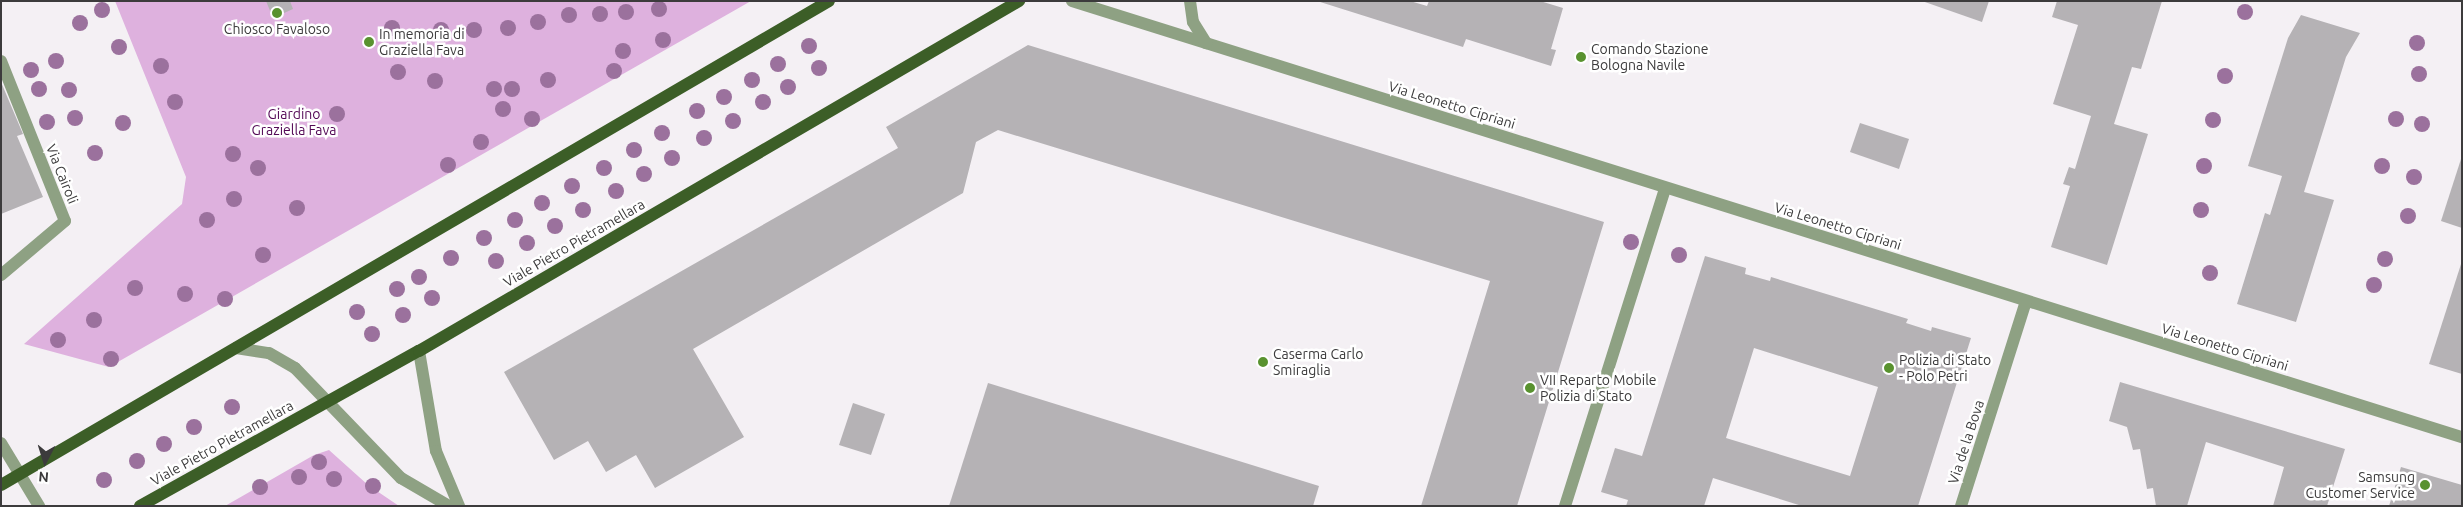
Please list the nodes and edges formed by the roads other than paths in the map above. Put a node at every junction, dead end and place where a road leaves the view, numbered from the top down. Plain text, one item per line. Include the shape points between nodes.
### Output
1 (829, 1) edge
2 (1018, 1) edge
3 (1072, 1) edge
4 (1190, 1) edge
5 (1206, 43) junction
6 (1, 61) edge
7 (1665, 188) junction
8 (1, 275) edge
9 (2026, 301) junction
10 (236, 348) junction
11 (418, 351) junction
12 (327, 402) junction
13 (2462, 437) edge
14 (1, 442) edge
15 (20, 474) junction
16 (1, 485) edge
17 (39, 506) edge
18 (140, 506) edge
19 (448, 506) edge
20 (459, 506) edge
21 (1565, 506) edge
22 (1961, 506) edge

1 - 10 main road
2 - 11 main road, Viale Pietro Pietramellara
3 - 5 street, Via Leonetto Cipriani
4 - 5 street via 1193,22
5 - 7 street, Via Leonetto Cipriani
6 - 8 street, Via Cairoli via 65,221
7 - 9 street, Via Leonetto Cipriani
7 - 21 street
9 - 13 street, Via Leonetto Cipriani
9 - 22 street, Via de la Bova
10 - 12 street via 269,353 295,368
10 - 15 main road
11 - 12 main road, Viale Pietro Pietramellara
11 - 20 street via 436,451
12 - 18 main road, Viale Pietro Pietramellara
12 - 19 street via 401,478
14 - 15 street
15 - 16 main road
15 - 17 street

